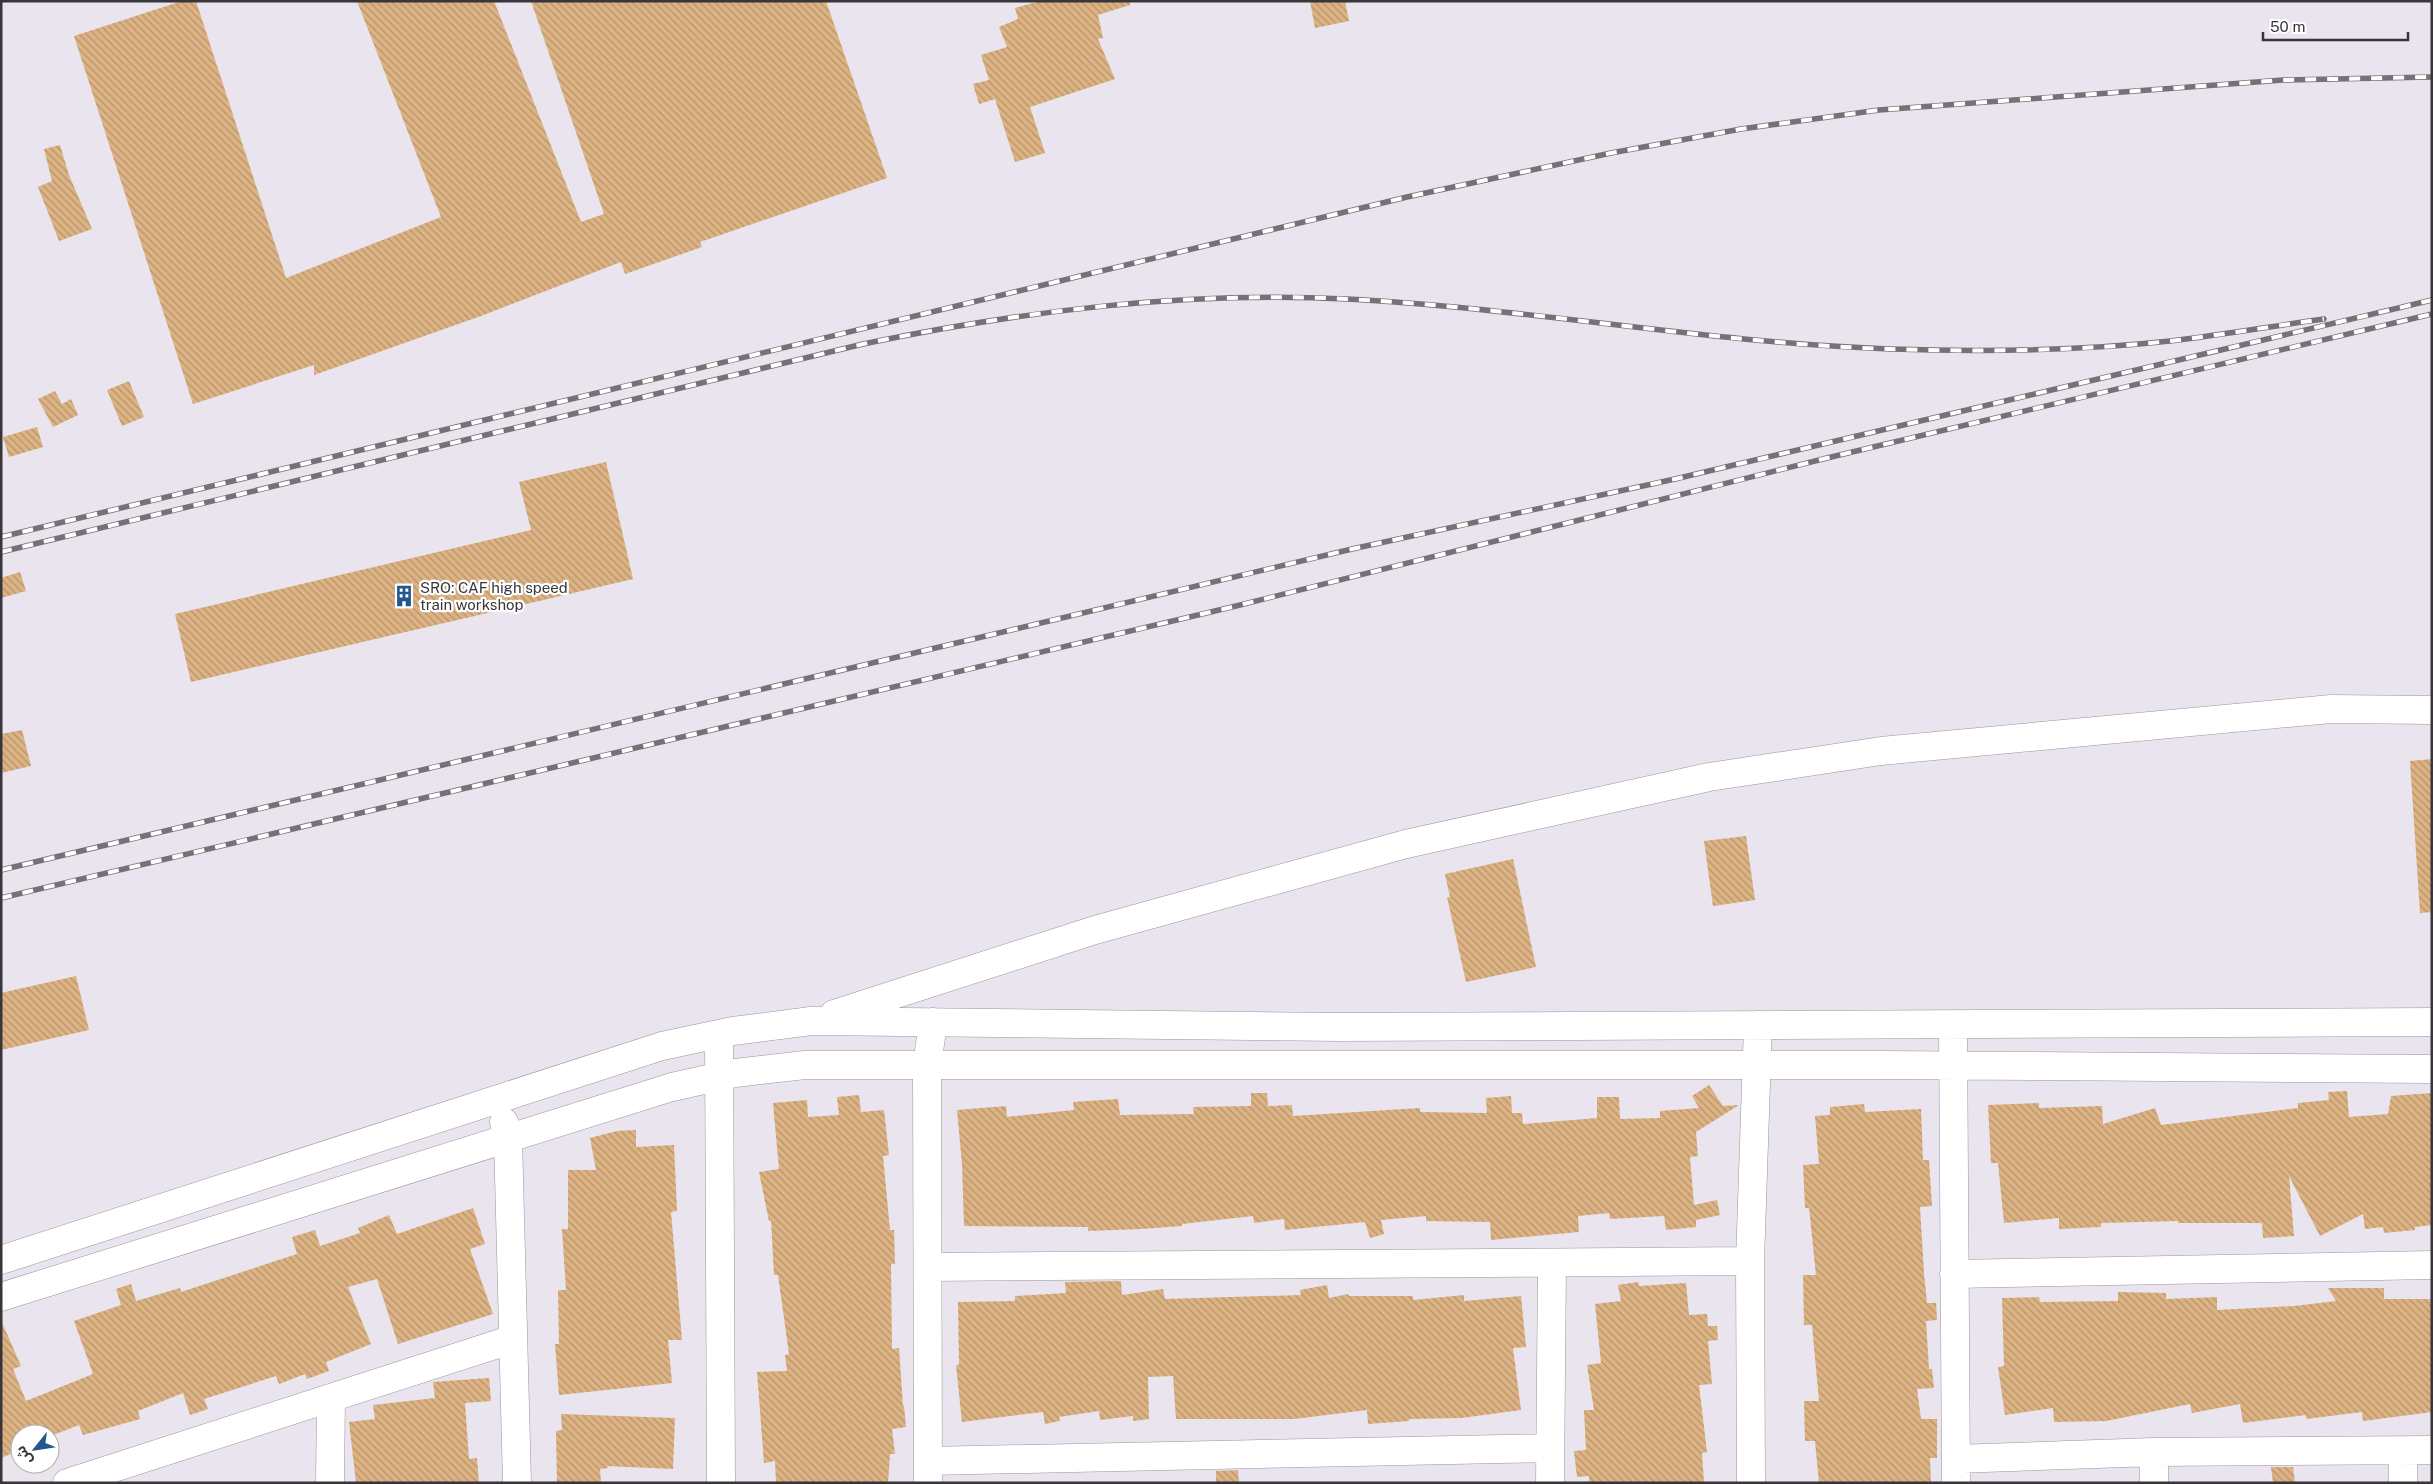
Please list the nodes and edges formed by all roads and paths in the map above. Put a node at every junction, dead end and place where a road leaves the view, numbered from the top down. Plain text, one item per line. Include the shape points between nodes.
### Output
1 (2432, 710) edge
2 (811, 1021) junction
3 (933, 1022) junction
4 (2432, 1022) edge
5 (1953, 1024) junction
6 (1758, 1026) junction
7 (719, 1034) junction
8 (1756, 1065) junction
9 (927, 1066) junction
10 (1952, 1066) junction
11 (2432, 1068) edge
12 (718, 1077) junction
13 (499, 1100) junction
14 (508, 1138) junction
15 (1, 1260) edge
16 (1750, 1261) junction
17 (1552, 1263) junction
18 (2432, 1265) edge
19 (928, 1267) junction
20 (1954, 1274) junction
21 (1, 1297) edge
22 (513, 1339) junction
23 (331, 1398) junction
24 (1550, 1448) junction
25 (2432, 1450) edge
26 (2403, 1451) junction
27 (2154, 1452) junction
28 (1956, 1471) edge
29 (928, 1472) edge
30 (67, 1483) edge
31 (330, 1483) edge
32 (517, 1483) edge
33 (721, 1483) edge
34 (1550, 1483) edge
35 (1751, 1483) edge
36 (2154, 1483) edge
37 (2403, 1483) edge

1 - 2 street via 2330,709 1882,751 1709,777 1406,844 1095,930
2 - 3 street
2 - 7 street
3 - 6 street via 1338,1027
3 - 9 street
4 - 5 street
5 - 6 street
5 - 10 street
6 - 8 street
7 - 12 street
7 - 13 street via 662,1046
8 - 9 street
8 - 10 street
8 - 16 street
9 - 12 street via 805,1065
9 - 19 street
10 - 11 street
10 - 20 street
12 - 14 street via 672,1087
12 - 33 street
13 - 14 street
13 - 15 street
14 - 21 street
14 - 22 street
16 - 17 street
16 - 35 street
17 - 19 street
17 - 24 street
18 - 20 street
19 - 29 street
20 - 28 street
22 - 23 street
22 - 32 street
23 - 30 street
23 - 31 street
24 - 29 street
24 - 34 street
25 - 26 street
26 - 27 street
26 - 37 street
27 - 28 street
27 - 36 street

